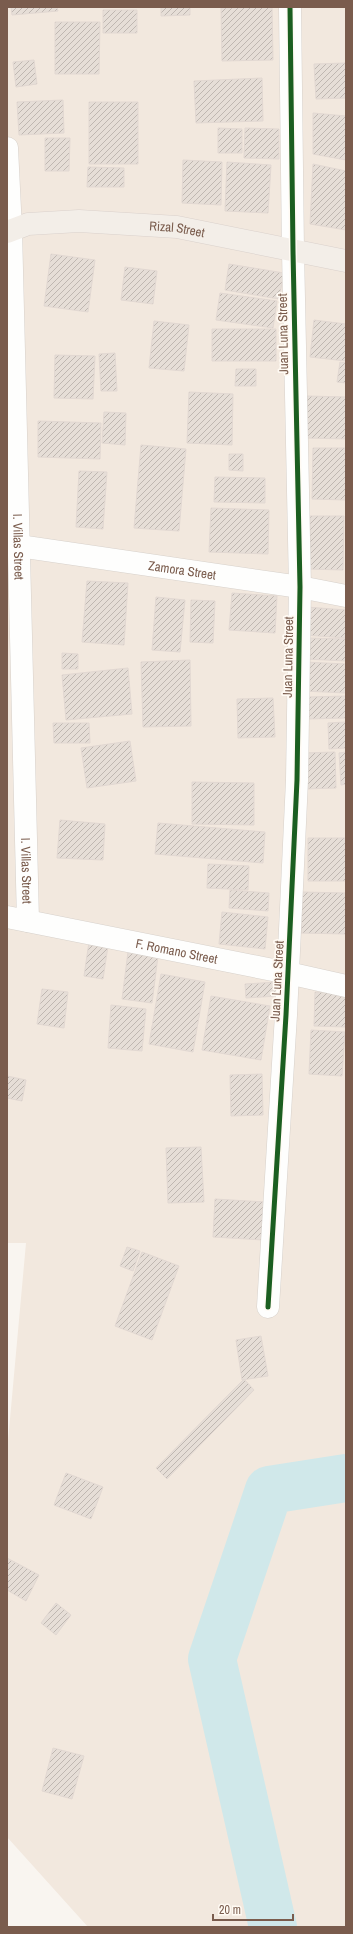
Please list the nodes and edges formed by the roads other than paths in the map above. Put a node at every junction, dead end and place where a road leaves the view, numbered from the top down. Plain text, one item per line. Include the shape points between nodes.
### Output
1 (290, 7) edge
2 (7, 148) edge
3 (9, 231) edge
4 (293, 251) junction
5 (346, 261) edge
6 (19, 546) junction
7 (300, 587) junction
8 (346, 596) edge
9 (17, 919) edge
10 (288, 973) junction
11 (346, 986) edge
12 (268, 1307) dead end

1 - 4 street, Juan Luna Street
2 - 3 street, I. Villas Street
3 - 4 main road, Rizal Street via 28,224 79,221 177,227
3 - 6 street, I. Villas Street
4 - 5 main road, Rizal Street
4 - 7 street, Juan Luna Street
6 - 7 street, Zamora Street
6 - 9 street, I. Villas Street
7 - 8 street, Zamora Street
7 - 10 street, Juan Luna Street via 297,780
9 - 10 street, F. Romano Street
10 - 11 street, F. Romano Street
10 - 12 street, Juan Luna Street

